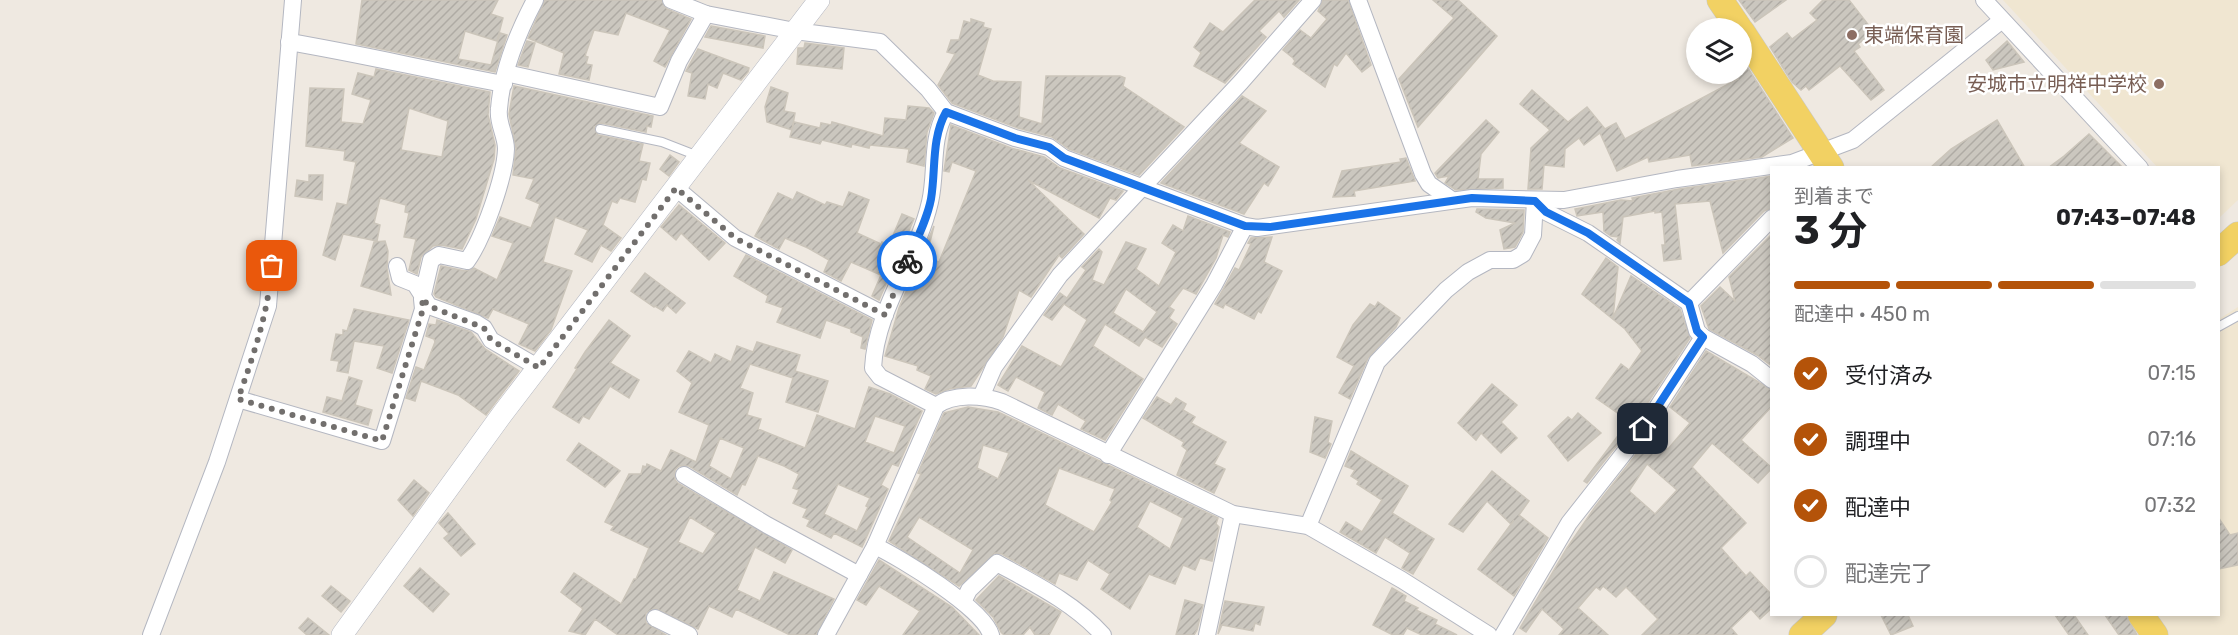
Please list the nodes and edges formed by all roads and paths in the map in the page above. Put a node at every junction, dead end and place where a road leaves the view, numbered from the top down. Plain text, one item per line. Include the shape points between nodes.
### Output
1 (292, 0) edge
2 (535, 0) edge
3 (671, 0) edge
4 (819, 0) edge
5 (1312, 0) edge
6 (1358, 0) edge
7 (1720, 0) edge
8 (1984, 0) edge
9 (706, 14) junction
10 (1732, 18) edge
11 (2002, 20) junction
12 (795, 31) junction
13 (289, 42) junction
14 (1752, 47) edge
15 (505, 79) junction
16 (946, 112) junction
17 (600, 129) dead end
18 (699, 157) junction
19 (1826, 161) edge
20 (1792, 166) edge
21 (2138, 166) edge
22 (1770, 168) edge
23 (676, 188) junction
24 (1142, 189) junction
25 (1452, 200) junction
26 (1535, 201) junction
27 (1770, 220) edge
28 (1245, 226) junction
29 (2238, 235) edge
30 (2220, 252) edge
31 (397, 266) dead end
32 (422, 298) junction
33 (1689, 303) junction
34 (885, 315) junction
35 (2238, 316) edge
36 (2220, 326) edge
37 (1703, 337) junction
38 (539, 368) junction
39 (1770, 378) edge
40 (981, 397) junction
41 (238, 399) junction
42 (936, 406) junction
43 (1108, 455) junction
44 (684, 475) dead end
45 (1233, 514) junction
46 (1308, 526) junction
47 (875, 546) junction
48 (859, 575) junction
49 (963, 602) junction
50 (1823, 616) edge
51 (2142, 616) edge
52 (655, 618) dead end
53 (151, 635) edge
54 (342, 635) edge
55 (689, 635) edge
56 (826, 635) edge
57 (991, 635) edge
58 (1103, 635) edge
59 (1207, 635) edge
60 (1489, 635) edge
61 (1503, 635) edge
62 (1802, 635) edge
63 (2155, 635) edge

1 - 13 street
2 - 15 street via 513,43
3 - 9 street
4 - 12 street
5 - 24 street
6 - 25 street via 1424,174 1429,184
7 - 10 main road
8 - 11 street
9 - 12 street
9 - 15 street via 679,61 660,107
11 - 19 street
11 - 21 street
12 - 16 street via 880,42 928,88
12 - 18 street
13 - 15 street via 437,72
13 - 41 street via 268,306
14 - 19 main road
15 - 32 street via 498,121 506,147 505,162 477,248 467,261 439,255 431,260
16 - 24 street via 1049,147 1064,158
16 - 34 street via 935,148 927,213
17 - 18 lane via 662,142
18 - 23 street
19 - 20 street
22 - 26 street
23 - 34 street via 735,238
23 - 38 street
24 - 28 street
24 - 40 street via 1060,275 994,367
25 - 26 street
25 - 28 street via 1270,227
26 - 33 street via 1546,212 1597,239
26 - 46 street via 1533,235 1523,254 1513,260 1490,260 1468,272 1377,362
27 - 33 street
28 - 43 street via 1214,285
29 - 30 main road
31 - 32 street via 400,278 415,284
32 - 38 street via 429,306 484,328 491,340
32 - 41 street via 423,309 382,441
33 - 37 street via 1697,331
34 - 42 street via 874,359 876,373
35 - 36 lane
37 - 39 street
37 - 61 street via 1643,429 1569,524
38 - 54 street
40 - 42 street via 950,399
40 - 43 street via 1002,402
41 - 53 street
42 - 47 street
43 - 45 street
44 - 48 street
45 - 46 street
45 - 59 street
46 - 60 street
47 - 48 street
47 - 49 street via 897,556
48 - 56 street
49 - 57 street
49 - 58 street via 969,590 997,563 1050,592 1087,618
50 - 62 main road
51 - 63 main road
52 - 55 street

